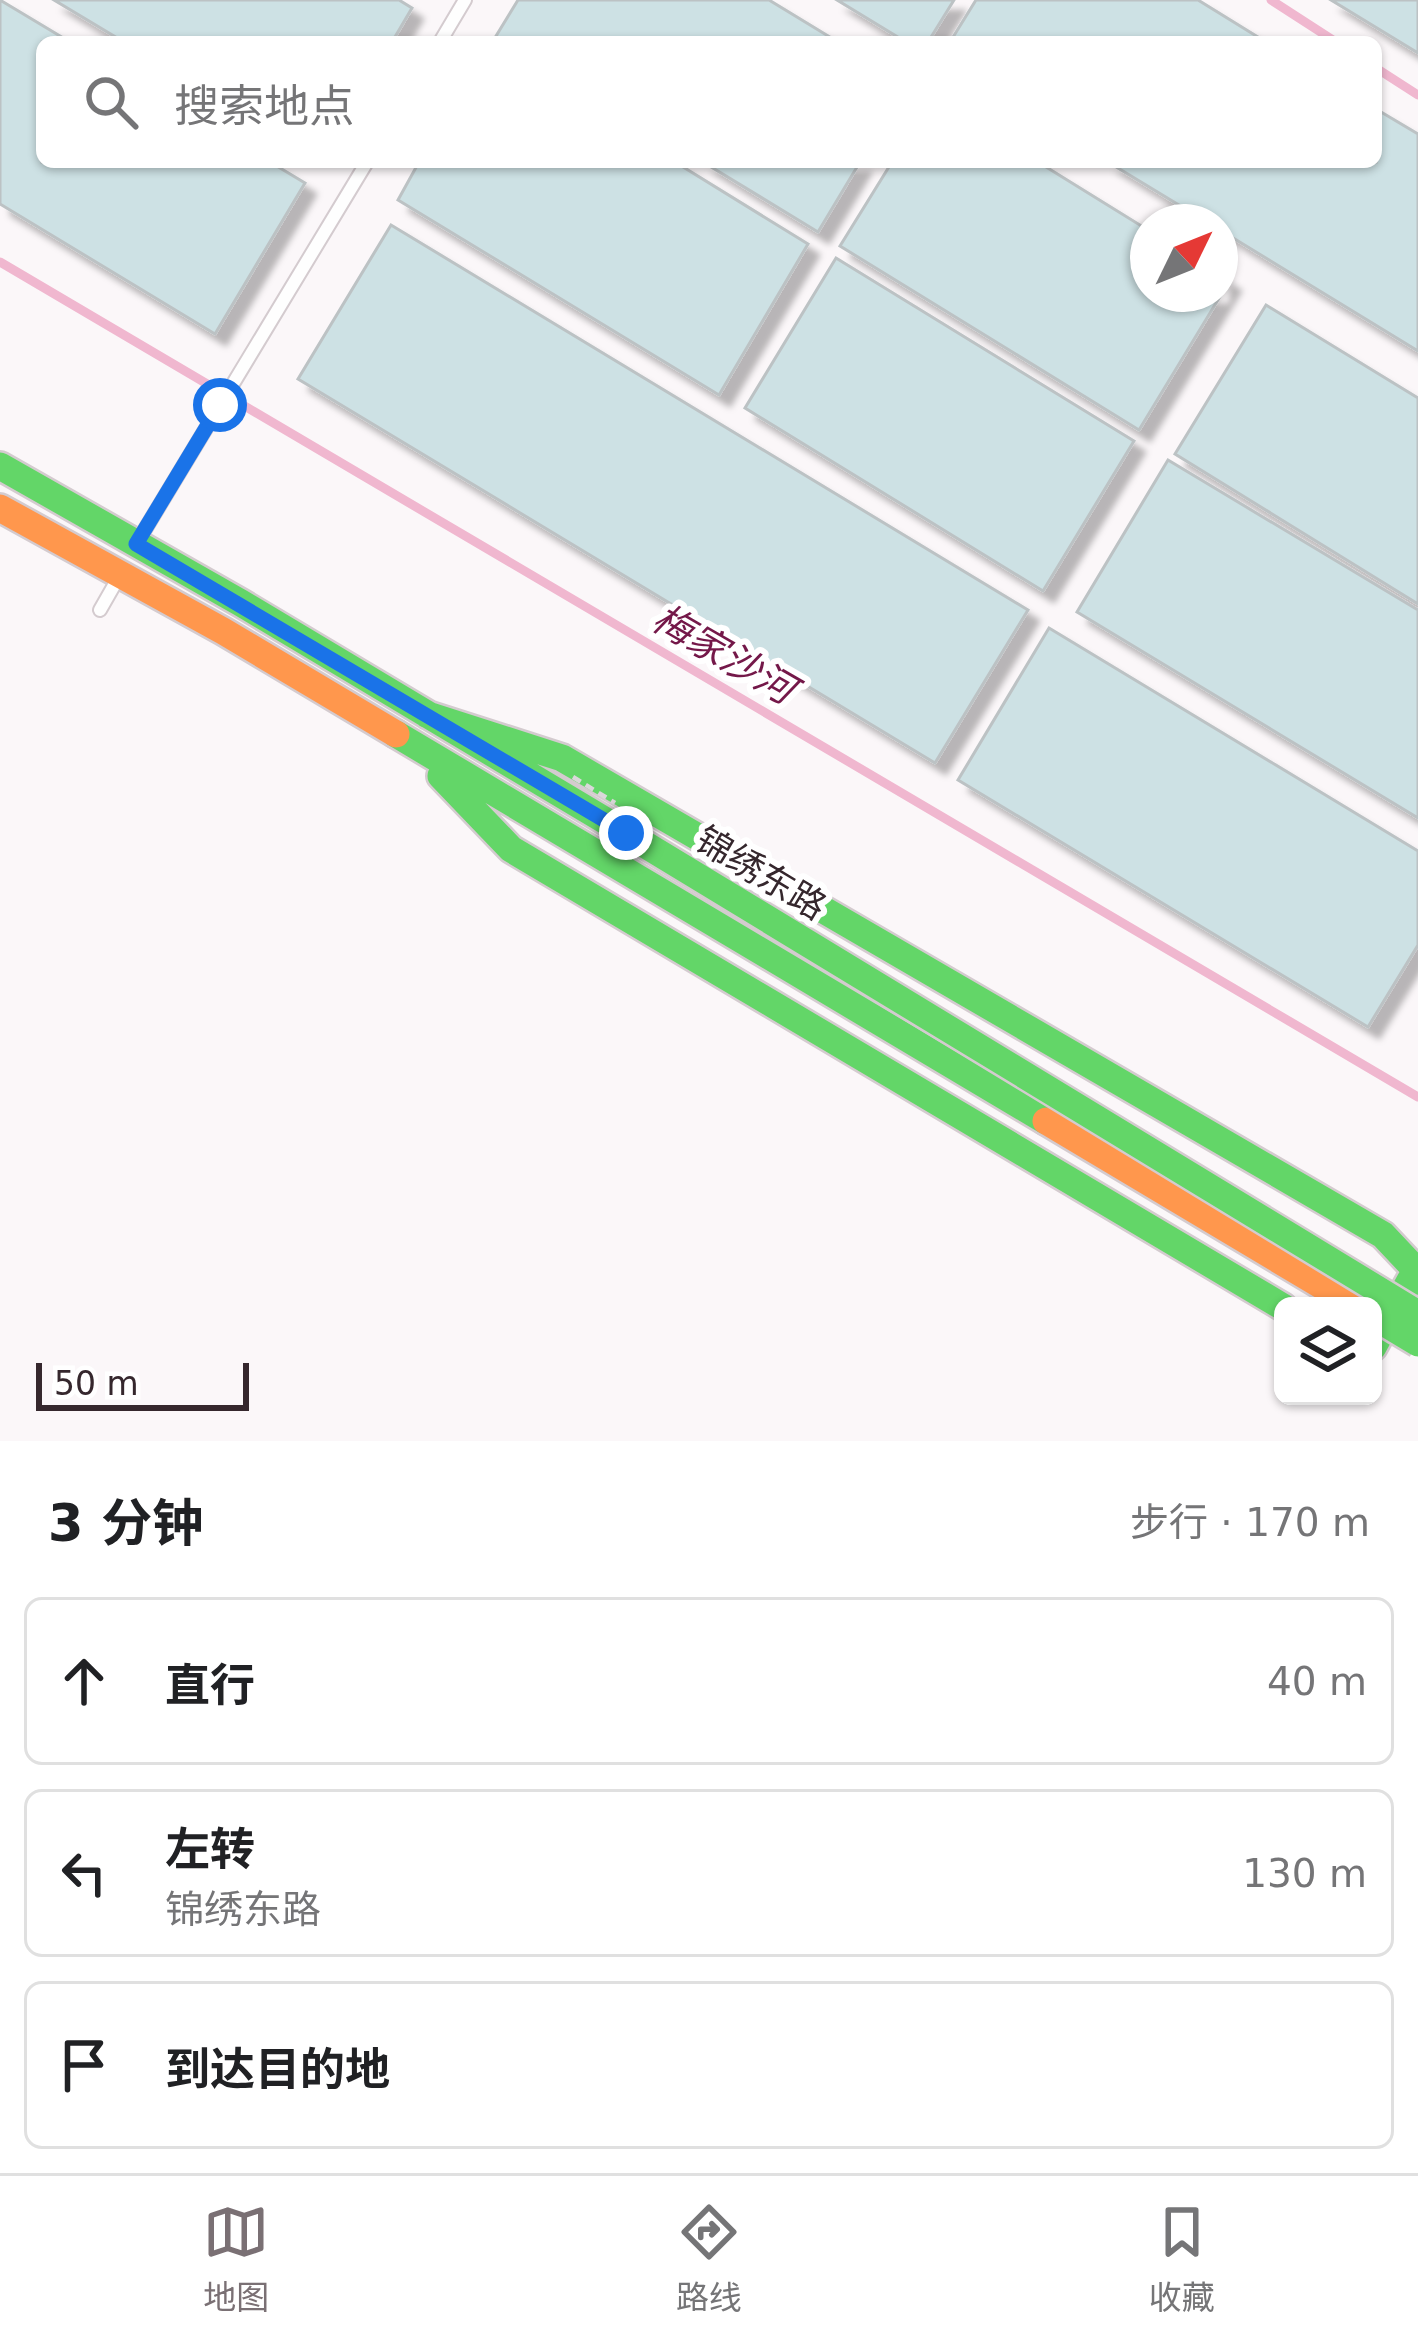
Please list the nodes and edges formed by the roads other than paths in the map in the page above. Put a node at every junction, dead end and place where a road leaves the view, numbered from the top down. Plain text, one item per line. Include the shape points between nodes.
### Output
1 (465, 0) edge
2 (444, 36) edge
3 (363, 168) edge
4 (0, 466) edge
5 (0, 508) edge
6 (136, 544) junction
7 (120, 574) junction
8 (100, 610) dead end
9 (428, 715) junction
10 (411, 744) junction
11 (1341, 1297) edge
12 (1274, 1302) edge
13 (1418, 1313) edge
14 (1382, 1321) edge
15 (1382, 1331) edge
16 (1418, 1343) edge

1 - 2 lane
3 - 6 lane
4 - 6 main road, 锦绣东路
5 - 7 main road, 锦绣东路
6 - 7 lane
6 - 9 main road, 锦绣东路
7 - 8 lane
7 - 10 main road, 锦绣东路
9 - 13 main road, 锦绣东路, bridge
9 - 15 main road via 562,758 1383,1235 1416,1270
10 - 11 main road, 锦绣东路
10 - 12 main road via 511,849
14 - 16 main road, bridge

